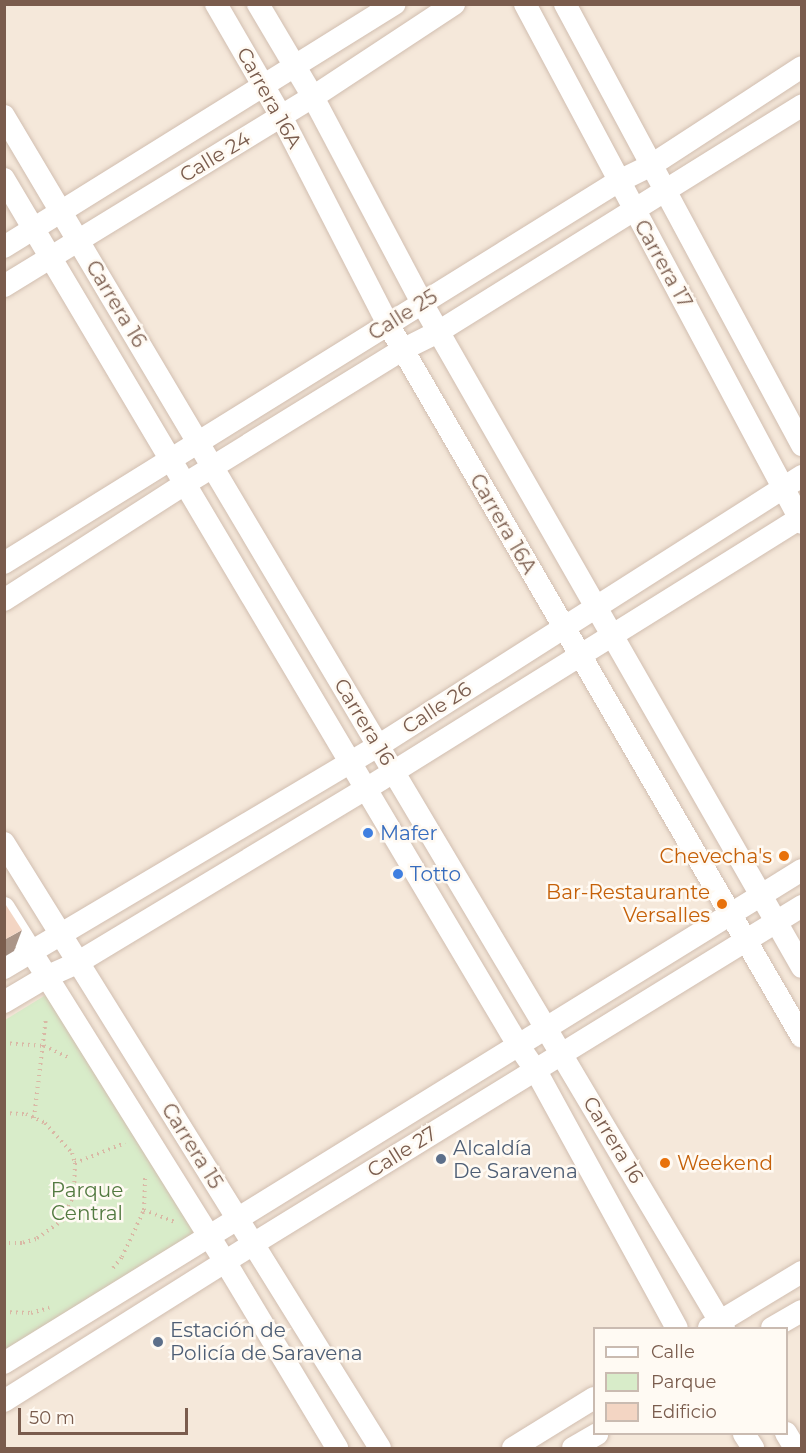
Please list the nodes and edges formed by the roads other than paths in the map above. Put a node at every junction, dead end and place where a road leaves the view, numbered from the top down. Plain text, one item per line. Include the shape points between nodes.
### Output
1 (216, 4) edge
2 (258, 4) edge
3 (394, 4) edge
4 (454, 4) edge
5 (525, 4) edge
6 (565, 4) edge
7 (296, 67) junction
8 (801, 67) edge
9 (264, 87) junction
10 (313, 97) junction
11 (801, 105) edge
12 (4, 116) edge
13 (281, 116) junction
14 (650, 166) junction
15 (4, 179) edge
16 (619, 182) junction
17 (664, 193) junction
18 (633, 210) junction
19 (61, 212) junction
20 (34, 229) junction
21 (79, 241) junction
22 (4, 247) edge
23 (51, 257) junction
24 (4, 286) edge
25 (422, 303) junction
26 (388, 324) junction
27 (438, 332) junction
28 (402, 350) junction
29 (198, 441) junction
30 (801, 445) edge
31 (171, 459) junction
32 (213, 468) junction
33 (793, 482) edge
34 (185, 484) junction
35 (801, 520) edge
36 (4, 563) edge
37 (4, 600) edge
38 (596, 608) junction
39 (564, 628) junction
40 (613, 637) junction
41 (580, 656) junction
42 (378, 746) junction
43 (350, 762) junction
44 (394, 771) junction
45 (366, 789) junction
46 (4, 843) edge
47 (801, 870) edge
48 (760, 895) junction
49 (801, 906) edge
50 (4, 908) edge
51 (730, 914) junction
52 (776, 922) junction
53 (60, 936) junction
54 (746, 940) junction
55 (31, 952) junction
56 (77, 963) junction
57 (801, 967) edge
58 (4, 969) edge
59 (48, 976) junction
60 (4, 1002) edge
61 (545, 1028) junction
62 (801, 1037) edge
63 (518, 1045) junction
64 (562, 1055) junction
65 (535, 1069) junction
66 (237, 1218) junction
67 (209, 1235) junction
68 (253, 1244) junction
69 (226, 1263) junction
70 (801, 1272) edge
71 (801, 1311) edge
72 (718, 1326) edge
73 (676, 1327) edge
74 (775, 1327) edge
75 (4, 1362) edge
76 (593, 1399) edge
77 (4, 1401) edge
78 (595, 1435) edge
79 (745, 1435) edge
80 (787, 1435) edge
81 (337, 1449) edge
82 (380, 1449) edge
83 (513, 1449) edge
84 (573, 1449) edge
85 (753, 1449) edge
86 (795, 1449) edge

1 - 9 street, Carrera 16A
2 - 7 street, Carrera 16A
3 - 7 street, Calle 24
4 - 10 street, Calle 24
5 - 16 street, Carrera 17
6 - 14 street, Carrera 17
7 - 9 street, Calle 24
7 - 10 street, Carrera 16A
8 - 14 street, Calle 25
9 - 13 street, Carrera 16A
9 - 19 street, Calle 24
10 - 13 street, Calle 24
10 - 25 street, Carrera 16A
11 - 17 street, Calle 25
12 - 19 street, Carrera 16
13 - 21 street, Calle 24
13 - 26 street, Carrera 16A
14 - 16 street, Calle 25
14 - 17 street, Carrera 17
15 - 20 street, Carrera 16
16 - 18 street, Carrera 17
16 - 25 street, Calle 25
17 - 18 street, Calle 25
17 - 30 street, Carrera 17
18 - 27 street, Calle 25
18 - 33 street, Carrera 17
19 - 20 street, Calle 24
19 - 21 street, Carrera 16
20 - 22 street, Calle 24
20 - 23 street, Carrera 16
21 - 23 street, Calle 24
21 - 29 street, Carrera 16
23 - 24 street, Calle 24
23 - 31 street, Carrera 16
25 - 26 street, Calle 25
25 - 27 street, Carrera 16A
26 - 28 street, Carrera 16A
26 - 29 street, Calle 25
27 - 28 street, Calle 25
27 - 38 street, Carrera 16A
28 - 32 street, Calle 25
28 - 39 street, Carrera 16A
29 - 31 street, Calle 25
29 - 32 street, Carrera 16
31 - 34 street, Carrera 16
31 - 36 street, Calle 25
32 - 34 street, Calle 25
32 - 42 street, Carrera 16
33 - 35 street, Carrera 17
33 - 38 street, Calle 26
34 - 37 street, Calle 25
34 - 43 street, Carrera 16
35 - 40 street, Calle 26
38 - 39 street, Calle 26
38 - 40 street, Carrera 16A
39 - 41 street, Carrera 16A
39 - 42 street, Calle 26
40 - 41 street, Calle 26
40 - 48 street, Carrera 16A
41 - 44 street, Calle 26
41 - 51 street, Carrera 16A
42 - 43 street, Calle 26
42 - 44 street, Carrera 16
43 - 45 street, Carrera 16
43 - 53 street, Calle 26
44 - 45 street, Calle 26
44 - 61 street, Carrera 16
45 - 56 street, Calle 26
45 - 63 street, Carrera 16
46 - 53 street, Carrera 15
47 - 48 street, Calle 27
48 - 51 street, Calle 27
48 - 52 street, Carrera 16A
49 - 52 street, Calle 27
50 - 55 street, Carrera 15
51 - 54 street, Carrera 16A
51 - 61 street, Calle 27
52 - 54 street, Calle 27
52 - 57 street, Carrera 16A
53 - 55 street, Calle 26
53 - 56 street, Carrera 15
54 - 62 street, Carrera 16A
54 - 64 street, Calle 27
55 - 58 street, Calle 26
55 - 59 street, Carrera 15
56 - 59 street, Calle 26
56 - 66 street, Carrera 15
59 - 60 street, Calle 26
59 - 67 street, Carrera 15
61 - 63 street, Calle 27
61 - 64 street, Carrera 16
63 - 65 street, Carrera 16
63 - 66 street, Calle 27
64 - 65 street, Calle 27
64 - 72 street, Carrera 16
65 - 68 street, Calle 27
65 - 73 street, Carrera 16
66 - 67 street, Calle 27
66 - 68 street, Carrera 15
67 - 69 street, Carrera 15
67 - 75 street, Calle 27
68 - 69 street, Calle 27
68 - 82 street, Carrera 15
69 - 77 street, Calle 27
69 - 81 street, Carrera 15
70 - 72 street
71 - 74 street
76 - 83 street
78 - 84 street
79 - 85 street
80 - 86 street

